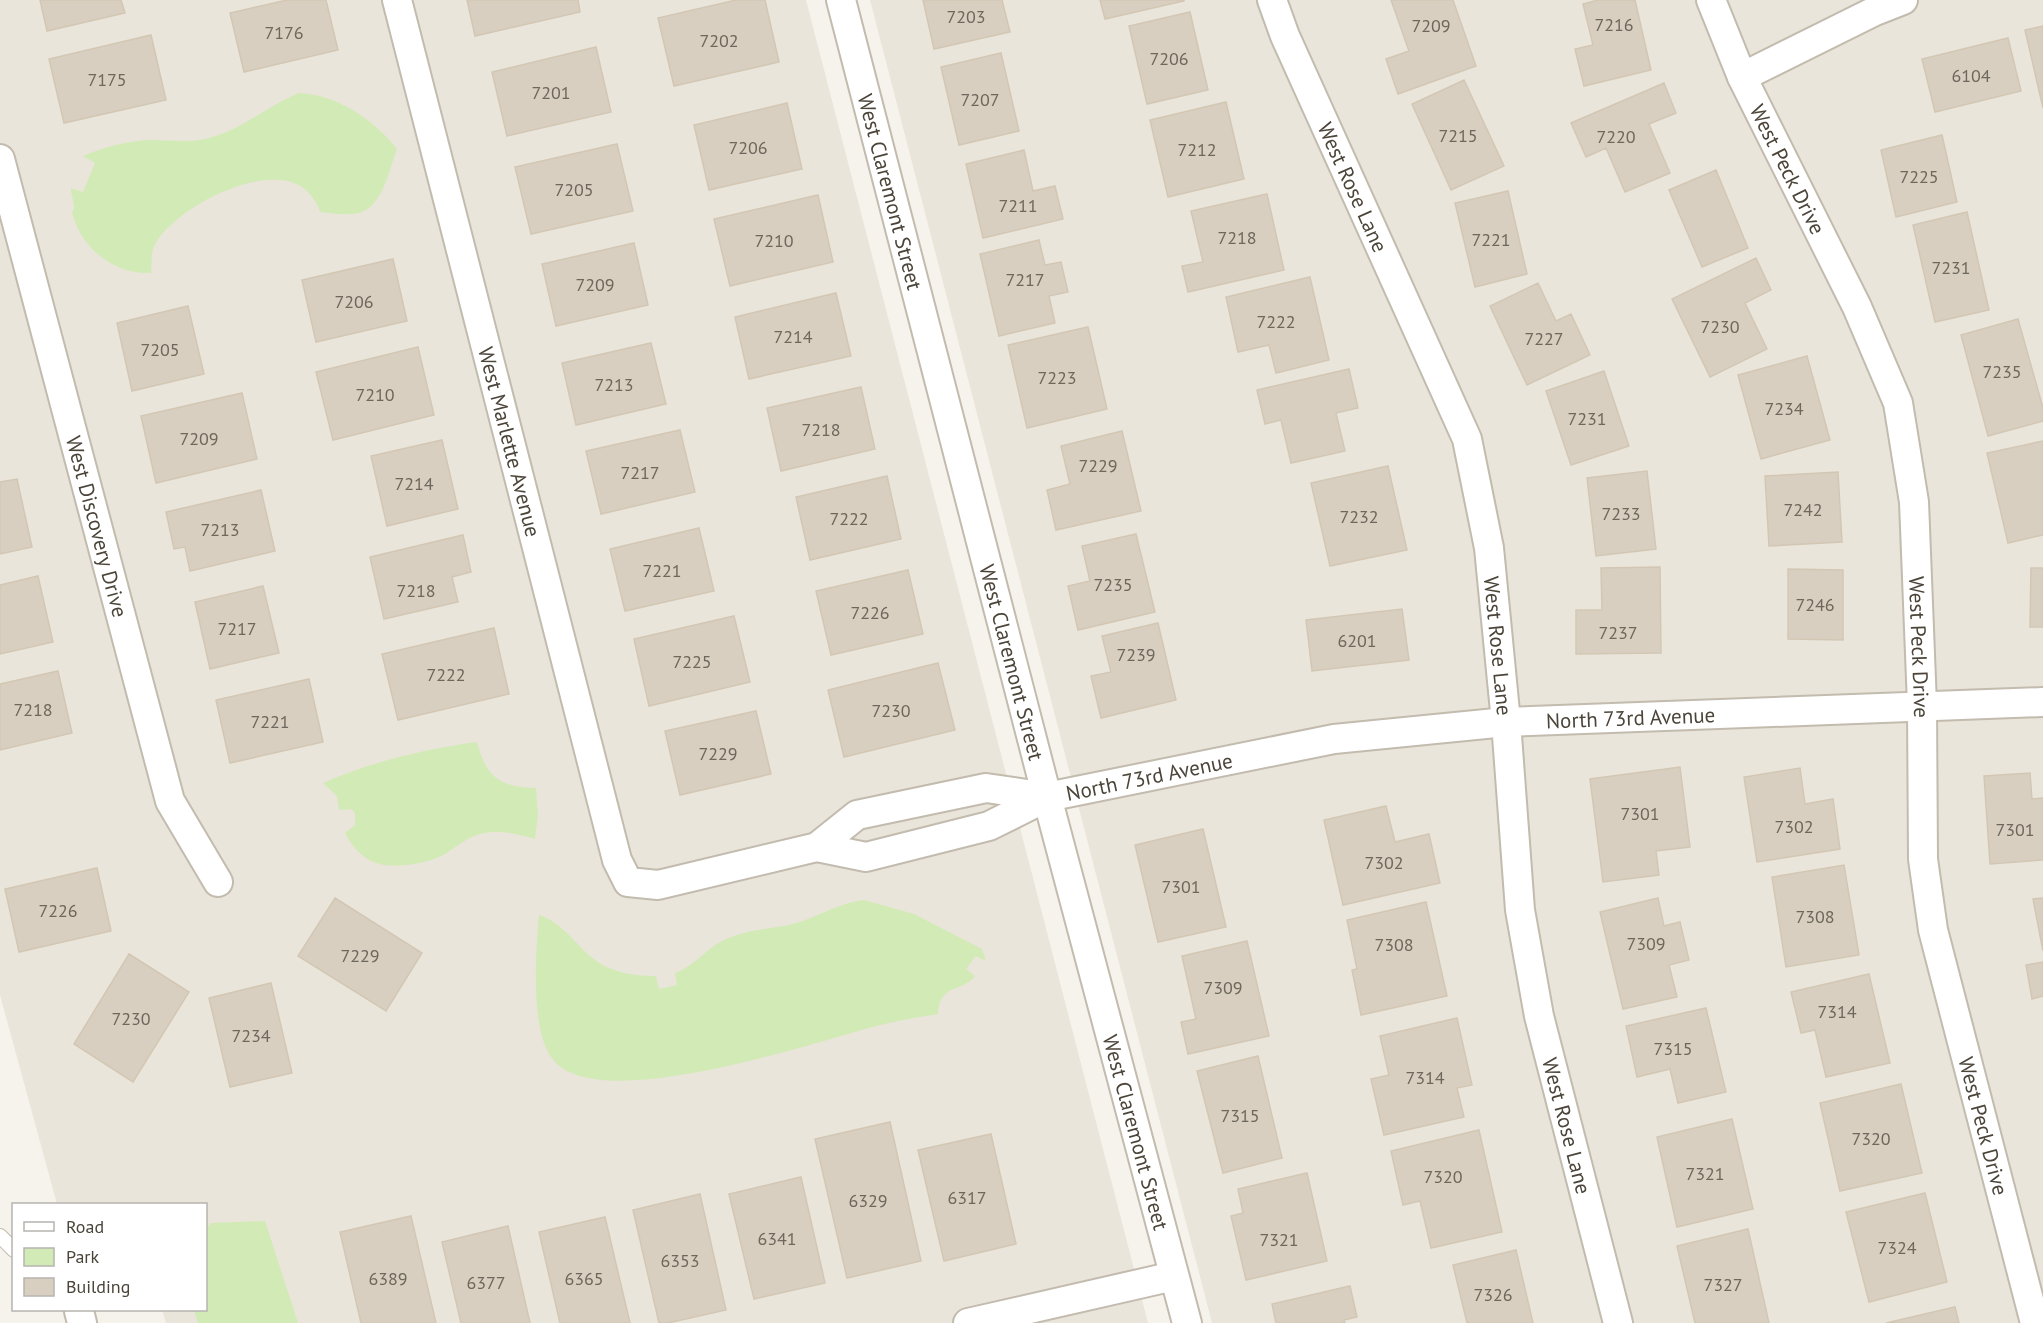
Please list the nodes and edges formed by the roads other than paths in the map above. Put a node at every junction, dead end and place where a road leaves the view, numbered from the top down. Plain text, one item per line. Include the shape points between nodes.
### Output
1 (397, 0) edge
2 (841, 0) edge
3 (1272, 0) edge
4 (1711, 0) edge
5 (1903, 0) edge
6 (1742, 77) junction
7 (0, 159) edge
8 (7, 213) edge
9 (2043, 702) edge
10 (1922, 705) junction
11 (1506, 722) junction
12 (1047, 797) junction
13 (817, 847) junction
14 (218, 882) dead end
15 (628, 882) joint
16 (0, 1236) edge
17 (12, 1248) edge
18 (1174, 1276) junction
19 (968, 1323) edge
20 (1187, 1323) edge
21 (1618, 1323) edge
22 (2035, 1323) edge

1 - 15 street, West Marlette Avenue via 617,860
2 - 12 street, West Claremont Street
3 - 11 street, West Rose Lane via 1467,440 1489,548
4 - 6 street, West Peck Drive
5 - 6 street
6 - 10 street, West Peck Drive via 1857,307 1898,404 1914,502
7 - 8 street, West Discovery Drive
8 - 14 street, West Discovery Drive via 170,801
9 - 10 street, North 73rd Avenue
10 - 11 street, North 73rd Avenue
10 - 22 street, West Peck Drive via 1923,860 1933,930
11 - 12 street, North 73rd Avenue via 1334,739
11 - 21 street, West Rose Lane via 1520,910 1539,1016
12 - 13 street, North 73rd Avenue via 989,826 866,857
12 - 13 street, North 73rd Avenue via 986,788 857,815
12 - 18 street, West Claremont Street
13 - 15 street, North 73rd Avenue via 658,885
16 - 17 lane
18 - 19 street
18 - 20 street, West Claremont Street

